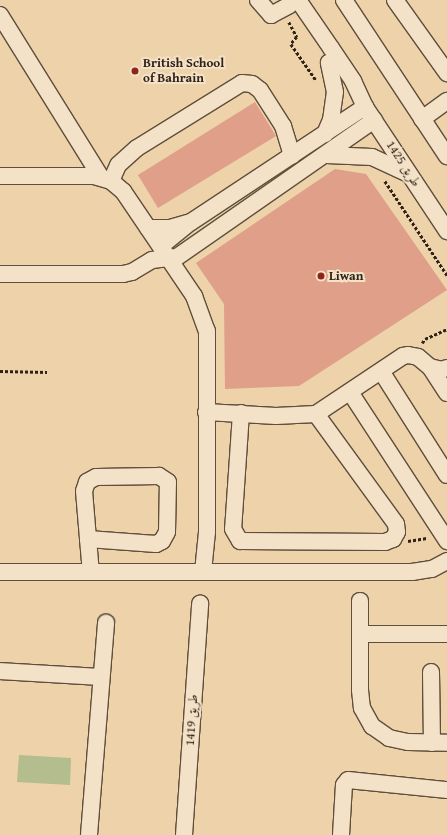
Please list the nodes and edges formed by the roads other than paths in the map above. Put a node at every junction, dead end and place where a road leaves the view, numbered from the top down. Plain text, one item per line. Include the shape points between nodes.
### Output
1 (258, 0) edge
2 (344, 0) edge
3 (395, 0) edge
4 (291, 2) edge
5 (0, 15) edge
6 (329, 64) junction
7 (447, 73) edge
8 (447, 101) edge
9 (362, 102) junction
10 (422, 119) junction
11 (374, 120) junction
12 (326, 134) junction
13 (310, 143) junction
14 (292, 156) junction
15 (447, 156) edge
16 (324, 157) junction
17 (410, 175) junction
18 (0, 176) edge
19 (106, 179) junction
20 (191, 222) junction
21 (148, 228) junction
22 (447, 231) edge
23 (161, 246) junction
24 (170, 259) junction
25 (0, 274) edge
26 (424, 362) junction
27 (447, 368) edge
28 (381, 371) junction
29 (350, 392) junction
30 (447, 393) edge
31 (206, 412) junction
32 (241, 413) junction
33 (316, 414) junction
34 (447, 476) edge
35 (443, 536) edge
36 (88, 539) junction
37 (447, 561) edge
38 (0, 572) edge
39 (91, 572) junction
40 (203, 572) junction
41 (360, 601) dead end
42 (200, 604) dead end
43 (106, 623) dead end
44 (360, 634) junction
45 (447, 634) edge
46 (0, 671) edge
47 (431, 672) dead end
48 (101, 677) junction
49 (440, 743) edge
50 (447, 790) edge
51 (89, 835) edge
52 (184, 835) edge
53 (341, 835) edge

1 - 4 street via 271,15
2 - 10 street
3 - 7 street
4 - 6 street, طريق 1425
4 - 9 street, طريق 1425 via 353,81
5 - 19 street
6 - 9 street, طريق 1425
6 - 12 street via 335,92
8 - 10 street
9 - 11 street, طريق 1425
9 - 12 street
10 - 15 street
11 - 16 street
11 - 17 street, طريق 1425
12 - 13 street
13 - 14 street
13 - 16 street
14 - 19 street via 285,130 260,90 252,84 242,83 137,148
14 - 20 street
16 - 17 street via 372,157 399,167
16 - 24 street
17 - 22 street, طريق 1425
18 - 19 street
19 - 21 street via 123,191
20 - 21 street via 170,228
20 - 23 street
21 - 23 street
23 - 24 street
24 - 25 street via 152,260 132,272 123,274
24 - 31 street via 194,296 207,331
26 - 27 street via 441,370
26 - 28 street via 403,356
26 - 30 street
28 - 29 street
28 - 34 street
29 - 33 street
29 - 35 street
31 - 32 street
31 - 40 street via 207,532
32 - 33 street via 276,416
32 - 33 street via 233,529 240,541 385,542 395,536 396,524
36 - 36 street via 84,491 91,479 159,476 168,482 167,532 162,541 156,544
36 - 39 street
37 - 40 street via 419,572
38 - 39 street
39 - 40 street
41 - 44 street
42 - 52 street, طريق 1419
43 - 48 street
44 - 45 street
44 - 49 street via 362,708 372,726 389,738
46 - 48 street
47 - 49 street
48 - 51 street
50 - 53 street via 348,780 344,785

